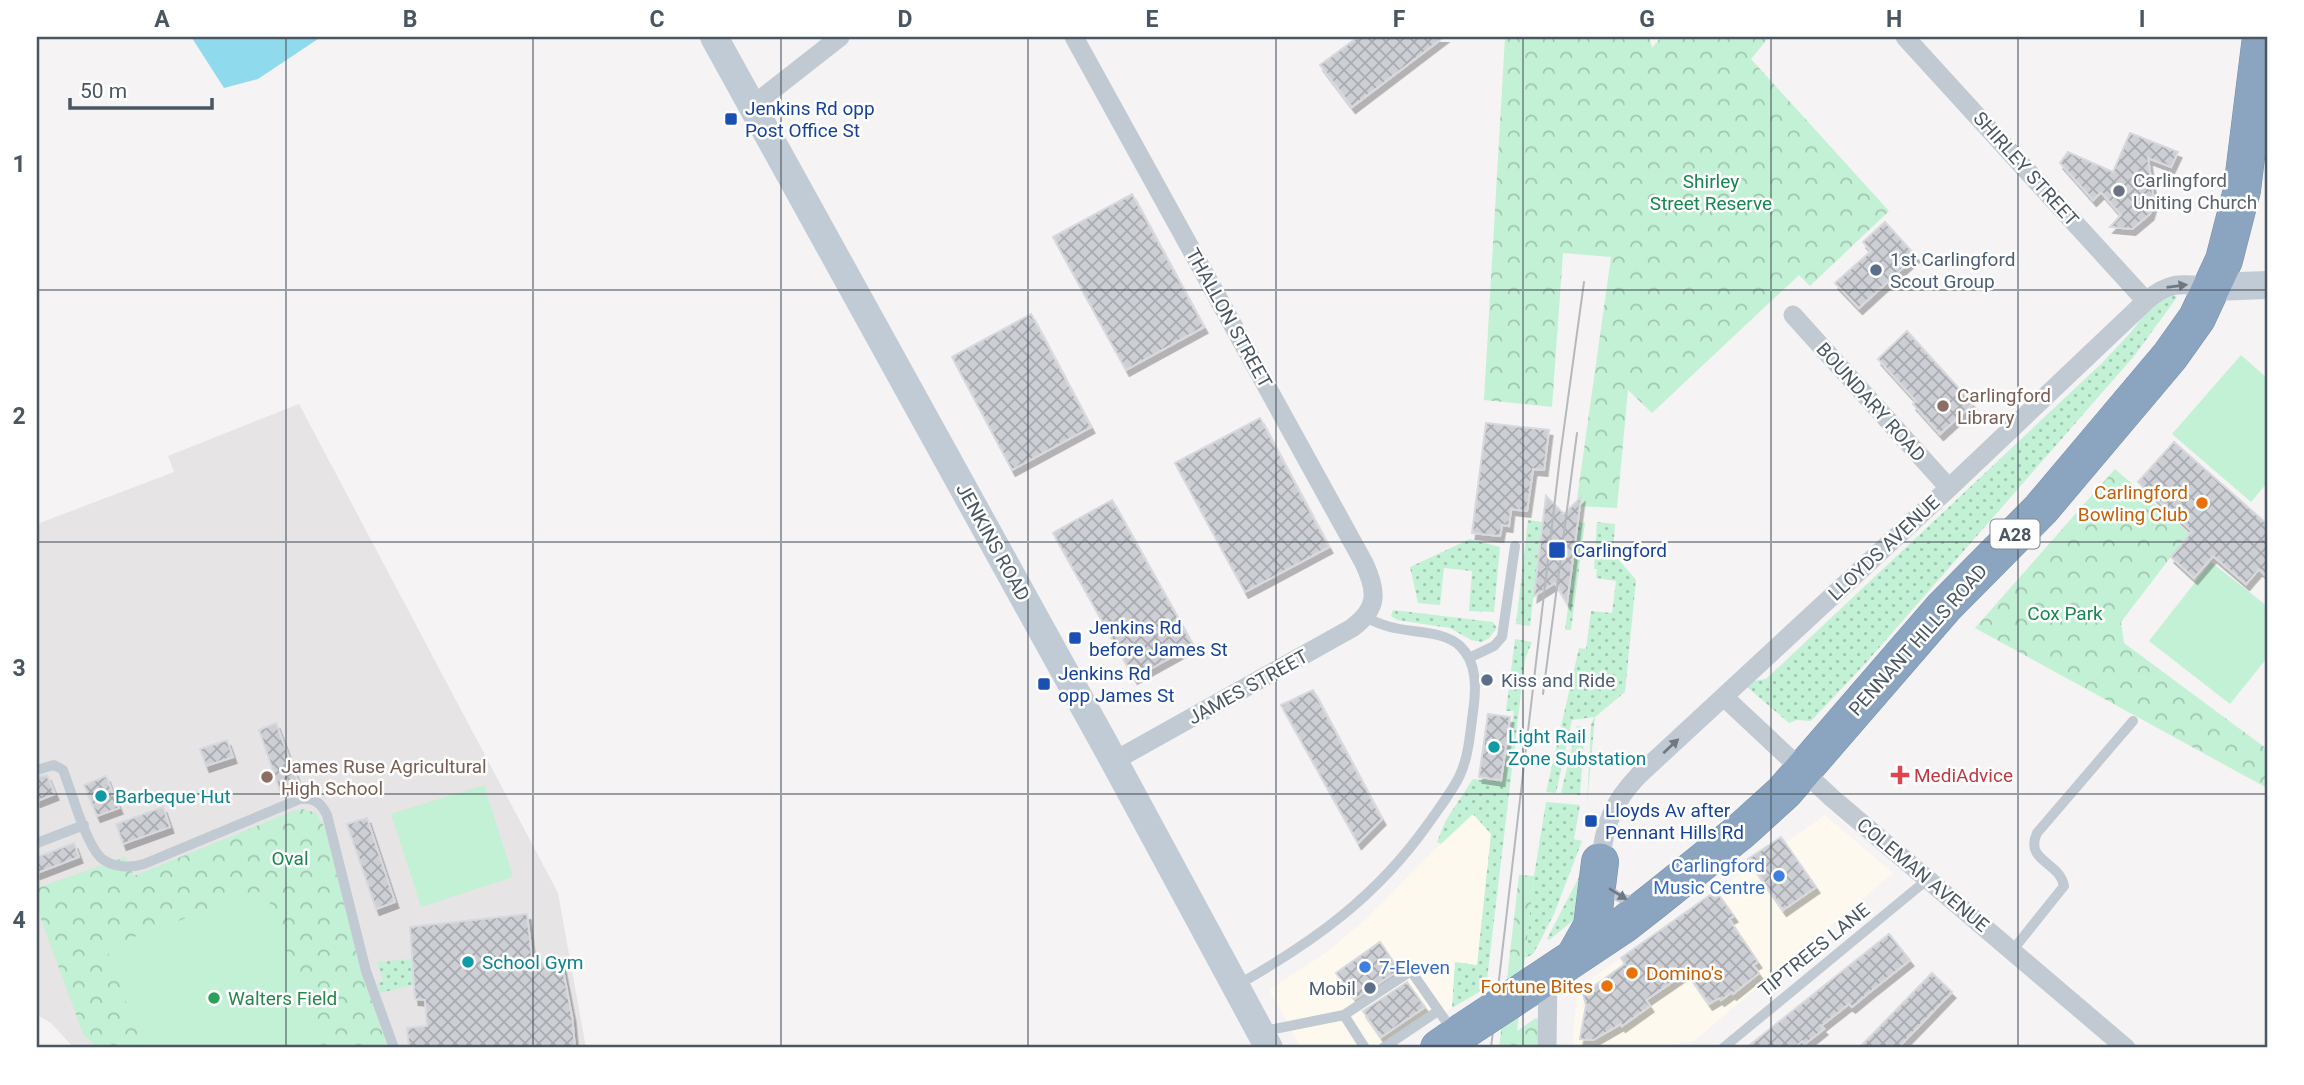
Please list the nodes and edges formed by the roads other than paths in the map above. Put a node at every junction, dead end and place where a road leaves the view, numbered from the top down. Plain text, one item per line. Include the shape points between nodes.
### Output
1 (714, 37) edge
2 (840, 37) edge
3 (1074, 37) edge
4 (1905, 37) edge
5 (2261, 37) edge
6 (752, 106) junction
7 (2267, 285) edge
8 (2213, 287) junction
9 (2146, 301) junction
10 (1793, 315) dead end
11 (1949, 488) junction
12 (1515, 545) dead end
13 (1369, 609) junction
14 (1469, 658) junction
15 (1724, 697) junction
16 (2133, 721) dead end
17 (1114, 761) junction
18 (37, 770) edge
19 (1803, 771) junction
20 (84, 825) junction
21 (37, 844) edge
22 (1600, 862) junction
23 (1928, 879) junction
24 (1655, 900) junction
25 (2012, 951) junction
26 (1550, 973) junction
27 (1235, 986) junction
28 (1343, 1015) junction
29 (1449, 1032) edge
30 (1265, 1040) edge
31 (394, 1048) edge
32 (1365, 1048) edge
33 (1383, 1048) edge
34 (1547, 1048) edge
35 (1723, 1048) edge
36 (2126, 1048) edge

1 - 6 main road, JENKINS ROAD
2 - 6 street
3 - 13 street, THALLON STREET via 1364,563 1372,581
4 - 9 street, SHIRLEY STREET
5 - 8 highway, PENNANT HILLS ROAD / A28 via 2249,186
6 - 17 main road, JENKINS ROAD
7 - 8 main road
9 -> 8 street, LLOYDS AVENUE via 2169,286
8 - 19 highway, PENNANT HILLS ROAD / A28 via 2170,356 2097,445 1944,607
9 - 11 street, LLOYDS AVENUE
10 - 11 street, BOUNDARY ROAD
11 - 15 street, LLOYDS AVENUE
12 - 14 lane via 1502,637
13 - 14 lane via 1392,628 1446,637
13 - 17 street, JAMES STREET via 1342,634
14 - 27 lane via 1475,686 1467,752 1460,775 1427,826 1374,889 1319,935
15 - 19 street, COLEMAN AVENUE
22 -> 15 street, LLOYDS AVENUE via 1605,828 1621,794
16 - 25 lane via 2037,833 2036,852 2061,876 2064,886
17 - 27 main road, JENKINS ROAD
18 - 20 lane via 54,765 63,770
19 - 23 street, COLEMAN AVENUE
19 - 24 highway, PENNANT HILLS ROAD / A28 via 1741,831
20 - 21 lane
20 - 31 lane via 100,856 116,865 134,867 300,799 318,802 327,816 366,971
22 -> 24 lane via 1606,884 1615,895 1630,901
22 - 26 highway via 1592,926
23 - 25 street, COLEMAN AVENUE
23 - 35 lane, TIPTREES LANE
24 - 26 highway, PENNANT HILLS ROAD / A28
25 - 36 street, COLEMAN AVENUE
26 - 29 highway, PENNANT HILLS ROAD / A28, bridge
26 - 34 street
27 - 30 main road, JENKINS ROAD
28 - 29 lane via 1411,971
28 - 30 lane
28 - 32 lane
29 - 33 lane

